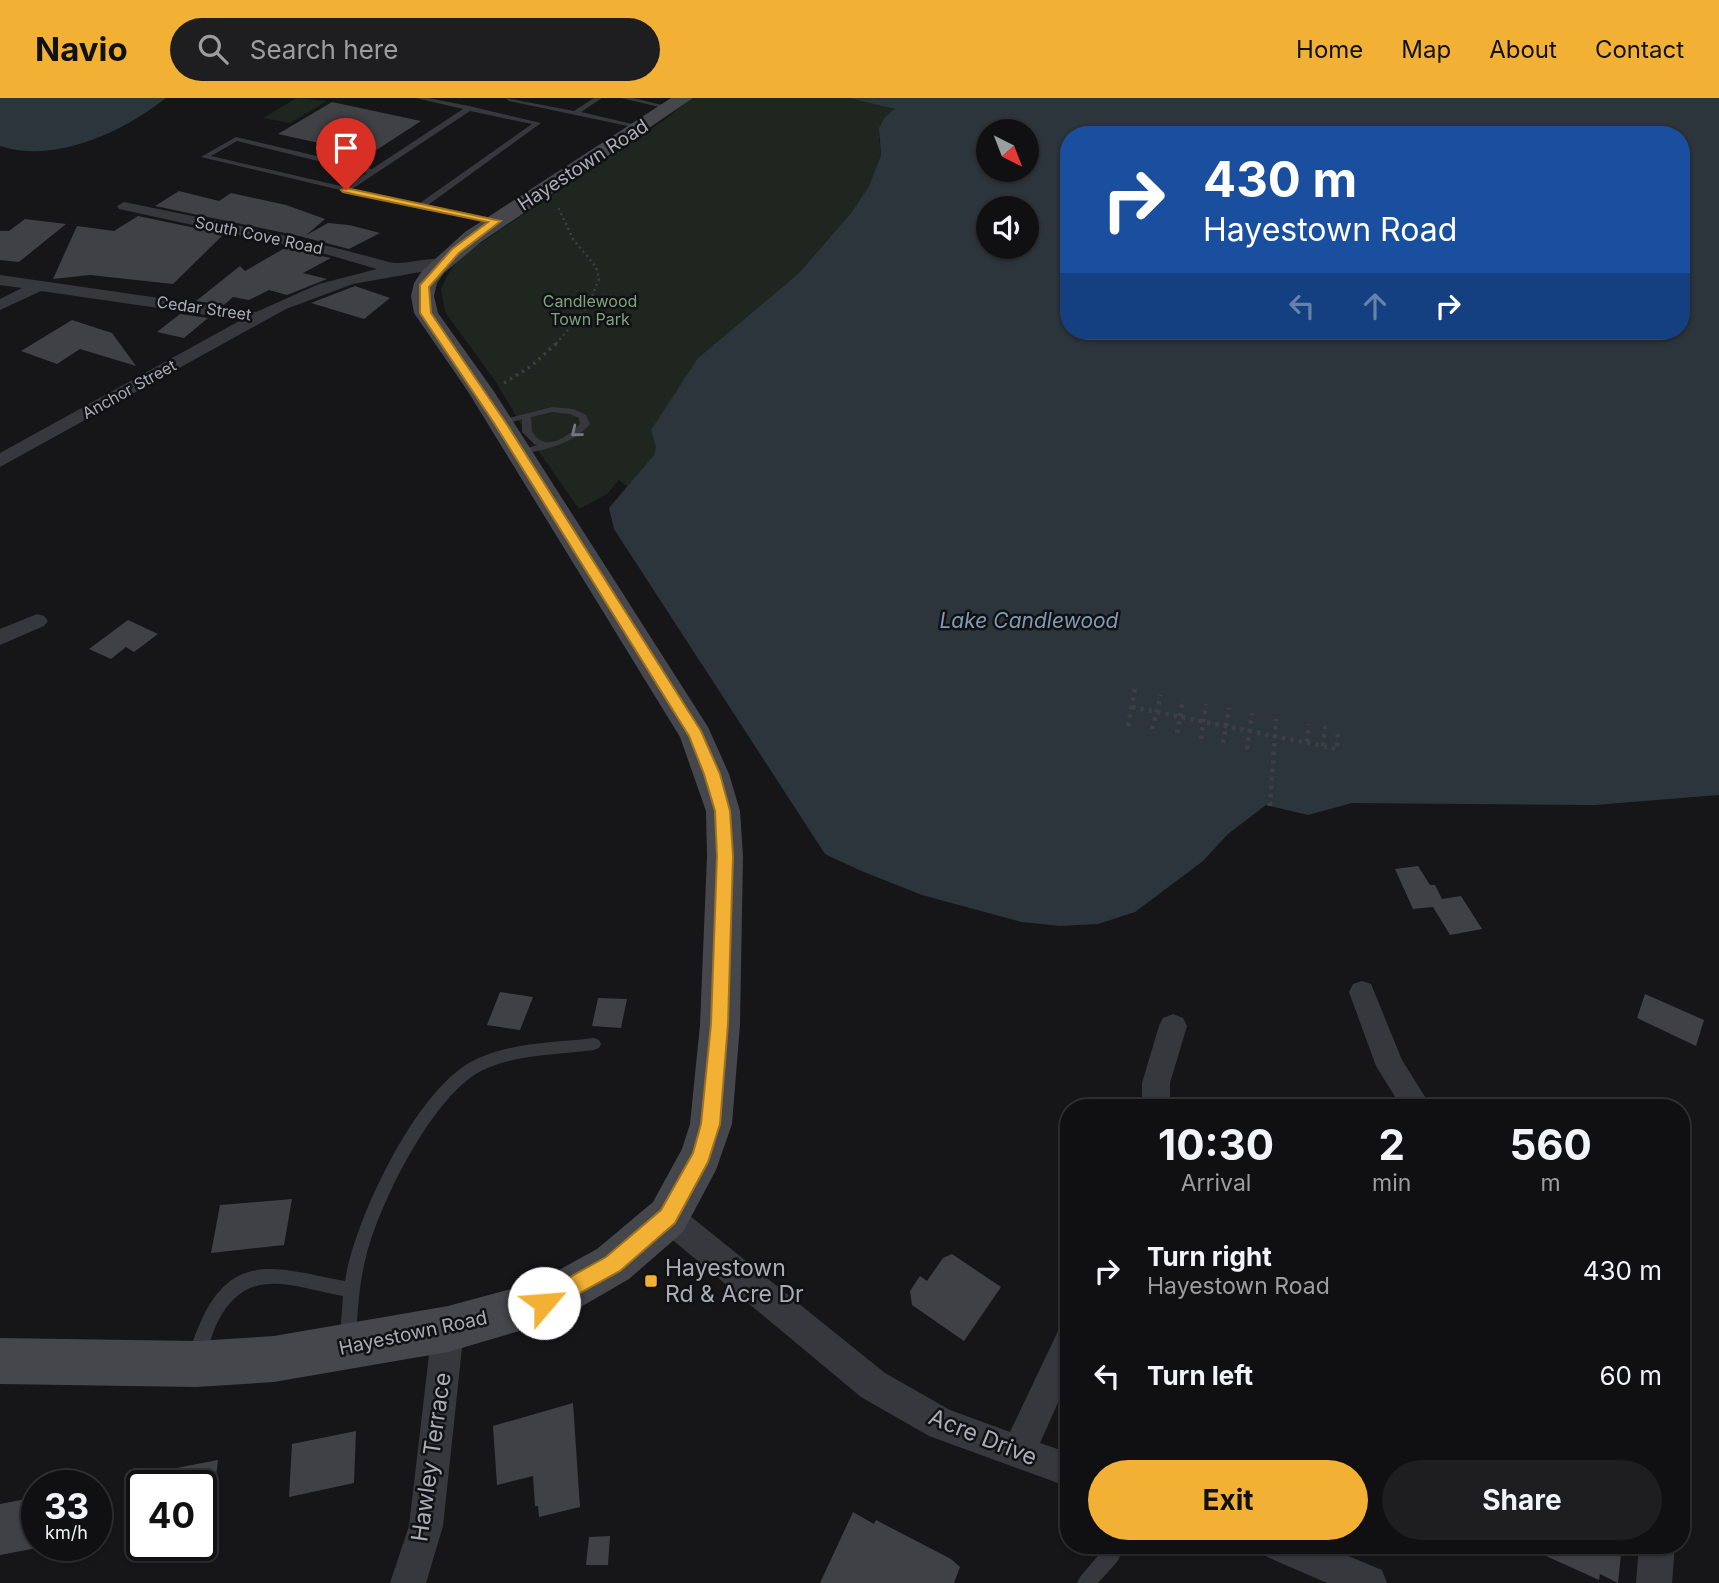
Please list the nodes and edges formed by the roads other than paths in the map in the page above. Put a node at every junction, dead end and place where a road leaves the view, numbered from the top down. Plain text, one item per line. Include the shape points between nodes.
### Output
1 (419, 98) edge
2 (599, 98) edge
3 (510, 99) edge
4 (678, 103) edge
5 (468, 108) junction
6 (491, 113) junction
7 (575, 113) junction
8 (633, 113) edge
9 (374, 172) junction
10 (346, 190) junction
11 (124, 206) dead end
12 (420, 207) junction
13 (496, 221) junction
14 (443, 263) junction
15 (393, 268) junction
16 (0, 280) edge
17 (38, 286) junction
18 (0, 304) edge
19 (258, 317) junction
20 (513, 420) junction
21 (533, 449) junction
22 (0, 461) edge
23 (37, 621) dead end
24 (0, 638) edge
25 (1362, 992) dead end
26 (1173, 1026) dead end
27 (594, 1044) dead end
28 (1156, 1099) edge
29 (1412, 1099) edge
30 (668, 1217) junction
31 (351, 1290) junction
32 (448, 1329) junction
33 (348, 1348) junction
34 (0, 1361) edge
35 (1060, 1361) edge
36 (196, 1364) junction
37 (1018, 1452) junction
38 (1060, 1467) edge
39 (1112, 1554) edge
40 (1300, 1554) edge
41 (1656, 1554) edge
42 (408, 1583) edge
43 (1086, 1583) edge
44 (1369, 1583) edge
45 (1654, 1583) edge

1 - 5 lane
2 - 7 lane
3 - 6 lane
3 - 7 lane
4 - 8 street, Hayestown Road
5 - 6 lane
5 - 9 lane
6 - 12 lane via 538,123
7 - 8 lane
8 - 13 street, Hayestown Road
9 - 10 lane
9 - 10 lane via 236,139 205,157
10 - 12 lane
11 - 15 street, South Cove Road
12 - 13 lane
13 - 14 street, Hayestown Road
14 - 15 street, Cedar Street
14 - 20 street, Hayestown Road via 424,287 426,313 480,390
15 - 19 street, Cedar Street via 344,279 292,298
16 - 17 street, Cedar Street
17 - 18 street
17 - 19 street, Cedar Street
19 - 22 street, Anchor Street
20 - 21 street, Hayestown Road
20 -> 21 lane via 556,408 583,417 585,424 578,434
21 - 30 street, Hayestown Road via 696,735 723,811 720,1012 711,1124 701,1156
23 - 24 street
25 - 29 street via 1390,1066
26 - 28 street via 1156,1083
27 - 31 lane via 505,1057 473,1067 440,1096 396,1163 359,1253
30 - 32 street, Hayestown Road via 613,1264 544,1303
30 - 37 street, Acre Drive via 873,1385 941,1424
31 - 33 lane
31 - 36 lane via 268,1275 248,1280 213,1311
32 - 33 street, Hayestown Road
32 - 42 street, Hawley Terrace via 426,1526
33 - 36 street, Hayestown Road
34 - 36 street, Hayestown Road
35 - 37 street
37 - 38 street, Acre Drive
39 - 43 lane
40 - 44 street
41 - 45 street

